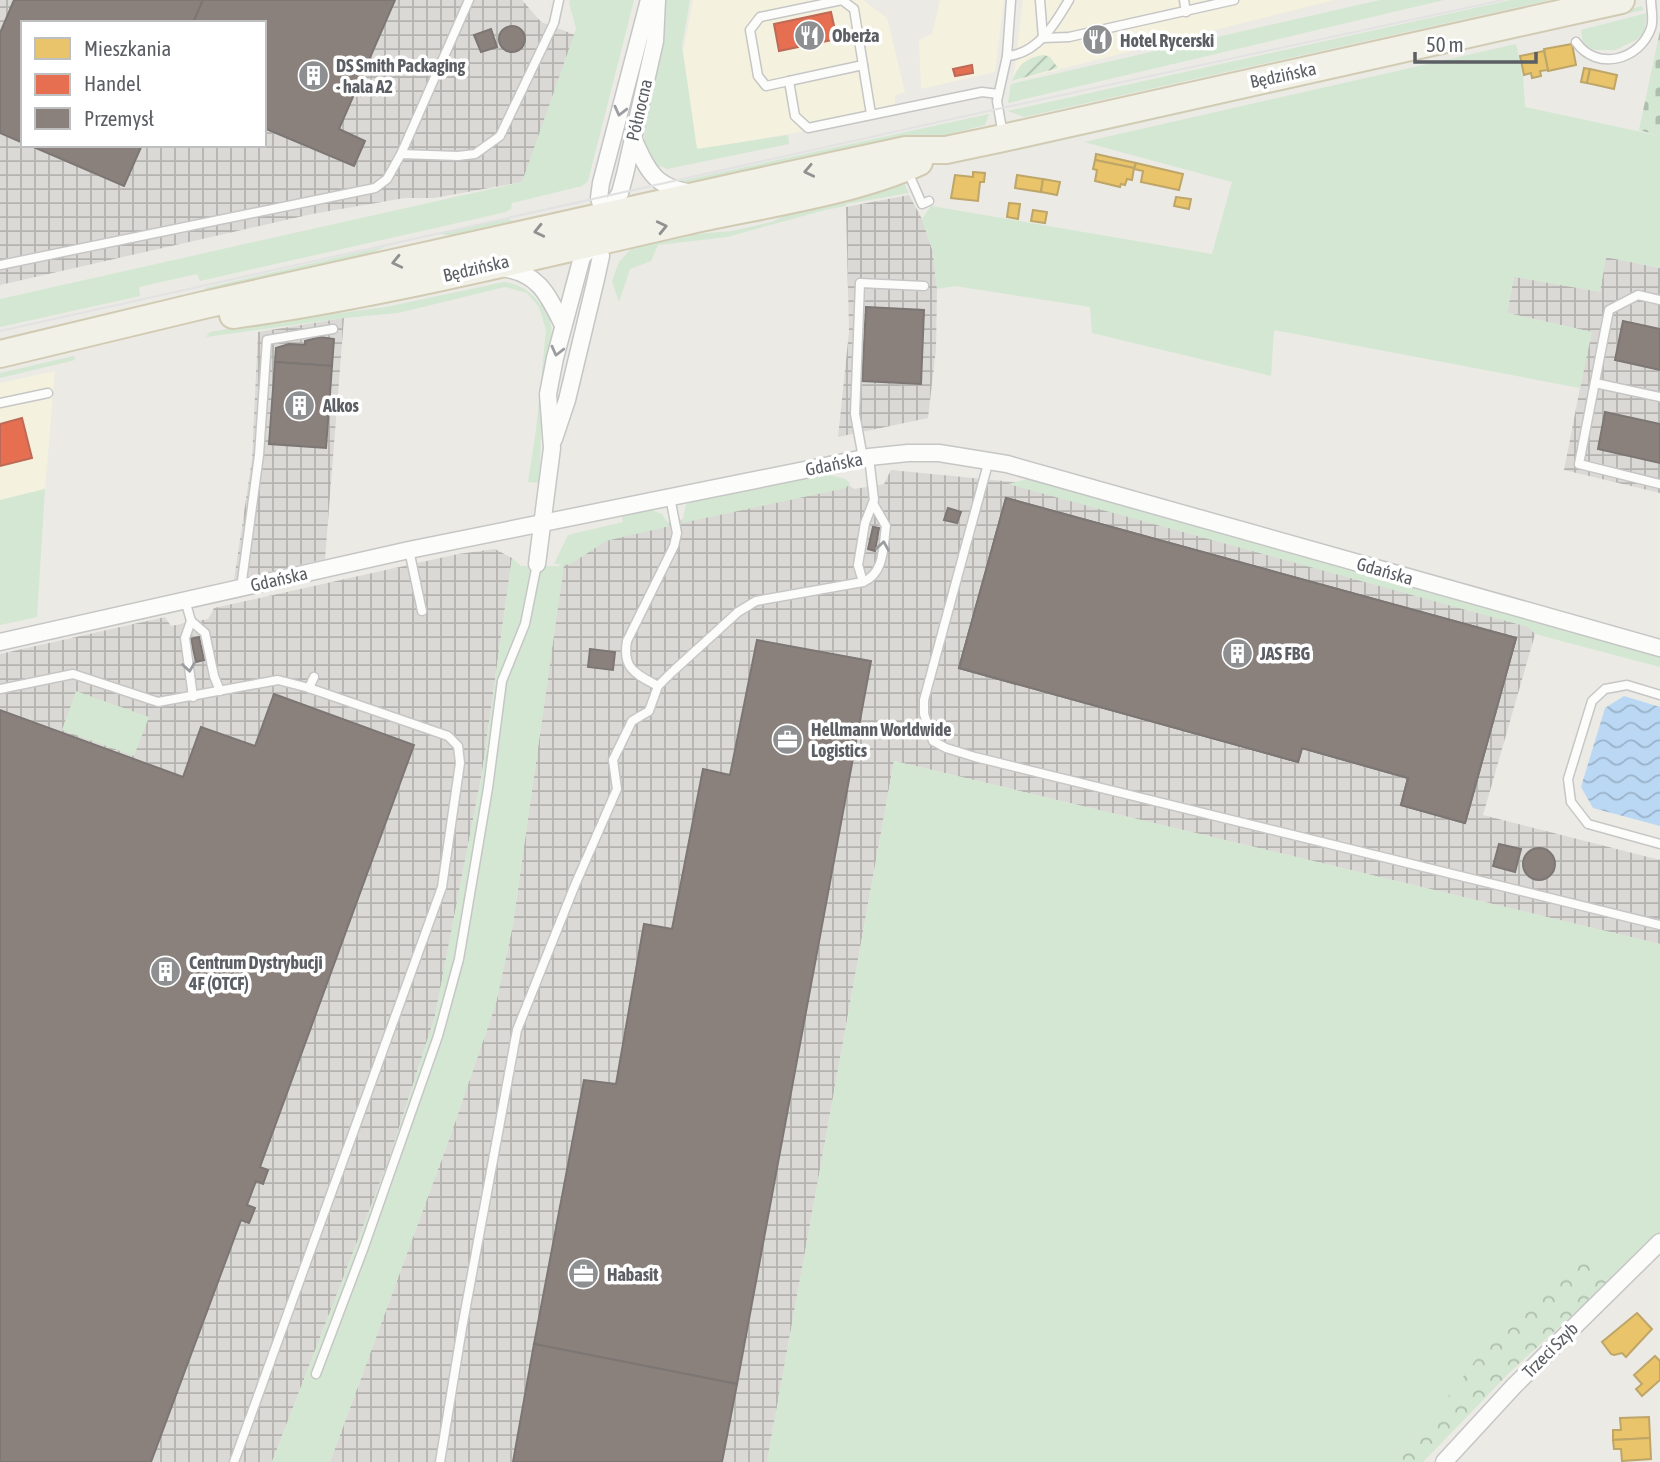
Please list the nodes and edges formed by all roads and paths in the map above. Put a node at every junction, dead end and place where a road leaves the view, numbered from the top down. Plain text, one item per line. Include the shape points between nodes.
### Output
1 (470, 0) edge
2 (559, 0) edge
3 (649, 0) edge
4 (657, 0) edge
5 (1012, 0) edge
6 (1040, 0) edge
7 (1069, 0) edge
8 (1184, 0) edge
9 (1234, 0) edge
10 (1621, 0) edge
11 (1651, 0) edge
12 (1186, 12) junction
13 (1043, 38) junction
14 (1576, 43) dead end
15 (1007, 56) junction
16 (863, 65) junction
17 (789, 81) junction
18 (998, 94) junction
19 (871, 114) junction
20 (633, 138) junction
21 (1003, 138) junction
22 (946, 150) junction
23 (401, 154) junction
24 (907, 167) junction
25 (702, 195) junction
26 (929, 201) dead end
27 (605, 216) junction
28 (595, 242) junction
29 (0, 265) edge
30 (489, 265) junction
31 (924, 286) dead end
32 (1660, 300) edge
33 (563, 326) junction
34 (333, 329) dead end
35 (0, 354) edge
36 (0, 367) edge
37 (1595, 383) junction
38 (48, 393) dead end
39 (1660, 397) edge
40 (0, 404) edge
41 (551, 448) junction
42 (866, 458) junction
43 (989, 460) junction
44 (1660, 484) edge
45 (670, 497) junction
46 (874, 505) junction
47 (542, 523) junction
48 (409, 550) junction
49 (537, 564) joint
50 (863, 582) junction
51 (241, 588) junction
52 (185, 600) junction
53 (422, 611) dead end
54 (191, 621) junction
55 (0, 642) edge
56 (1660, 648) edge
57 (314, 677) dead end
58 (658, 686) junction
59 (309, 688) junction
60 (0, 690) edge
61 (220, 691) junction
62 (1660, 695) edge
63 (193, 697) junction
64 (1660, 844) edge
65 (1660, 925) edge
66 (1660, 1242) edge
67 (316, 1374) dead end
68 (234, 1462) edge
69 (440, 1462) edge
70 (1444, 1462) edge

1 - 23 lane
2 - 23 lane via 554,23 500,136 475,155
3 -> 27 street, Północna via 601,183 598,198
4 - 20 street, Północna via 655,41
5 - 15 lane
6 - 13 lane
7 - 13 lane
8 - 12 lane
9 - 12 lane
10 - 21 main road, Będzińska
11 - 14 lane via 1653,25 1645,43 1634,52 1595,60
12 - 13 lane via 1069,37
13 - 15 lane via 1018,55
15 - 18 lane
16 - 17 lane
16 - 17 lane via 854,9 842,1 760,17 750,30 758,76 766,86
16 - 19 lane
17 - 19 lane via 795,116 807,128
18 - 19 lane via 982,92
18 - 21 lane
20 - 25 street via 649,174 682,192
20 - 27 street, Północna via 620,193
21 - 22 main road, Będzińska
22 - 24 main road, Będzińska
22 -> 25 main road, Będzińska via 906,150
23 - 29 lane via 387,179 375,188
24 - 26 lane via 922,204
28 -> 24 main road, Będzińska via 838,188
25 - 27 main road, Będzińska
27 - 28 street, Północna
27 -> 35 main road, Będzińska
28 - 30 main road, Będzińska
28 - 33 street, Północna via 582,257
28 - 41 street, Północna via 601,256
30 - 33 street via 525,273 545,290
30 - 36 main road, Będzińska via 217,317
31 - 42 lane via 860,283 855,414
32 - 37 lane via 1638,295 1609,310
33 -> 41 street, Północna via 548,394
34 - 51 lane via 267,340 260,455
37 - 39 lane
37 - 44 lane via 1579,464
38 - 40 lane
41 - 47 street, Północna
42 - 43 street, Gdańska via 926,453
42 - 45 street, Gdańska
42 - 46 lane
43 - 56 street, Gdańska
43 - 65 lane via 924,700 933,741 975,757
45 - 47 street, Gdańska
45 - 58 lane via 677,533 674,546 624,655 629,667
46 - 50 lane via 865,523 858,565
50 -> 46 lane via 880,566 886,526
47 - 48 street, Gdańska
47 - 49 street, Północna
48 - 51 street, Gdańska
48 - 53 lane
49 - 67 lane via 525,624 502,681 458,958 438,1036
50 - 58 lane via 756,601 737,612
51 - 52 street, Gdańska
52 - 54 lane
52 - 55 street, Gdańska
54 - 61 lane via 205,633
54 -> 63 lane via 185,638
57 - 59 lane
58 - 69 lane via 649,711 632,721 613,760 617,789 517,1030
59 - 61 lane via 278,680
59 - 68 lane via 448,736 458,746 460,763 442,887
60 - 63 lane via 73,674 158,702
61 - 63 lane
62 - 64 lane via 1627,685 1605,689 1592,701 1568,779 1571,802 1588,824
66 - 70 street, Trzeci Szyb

